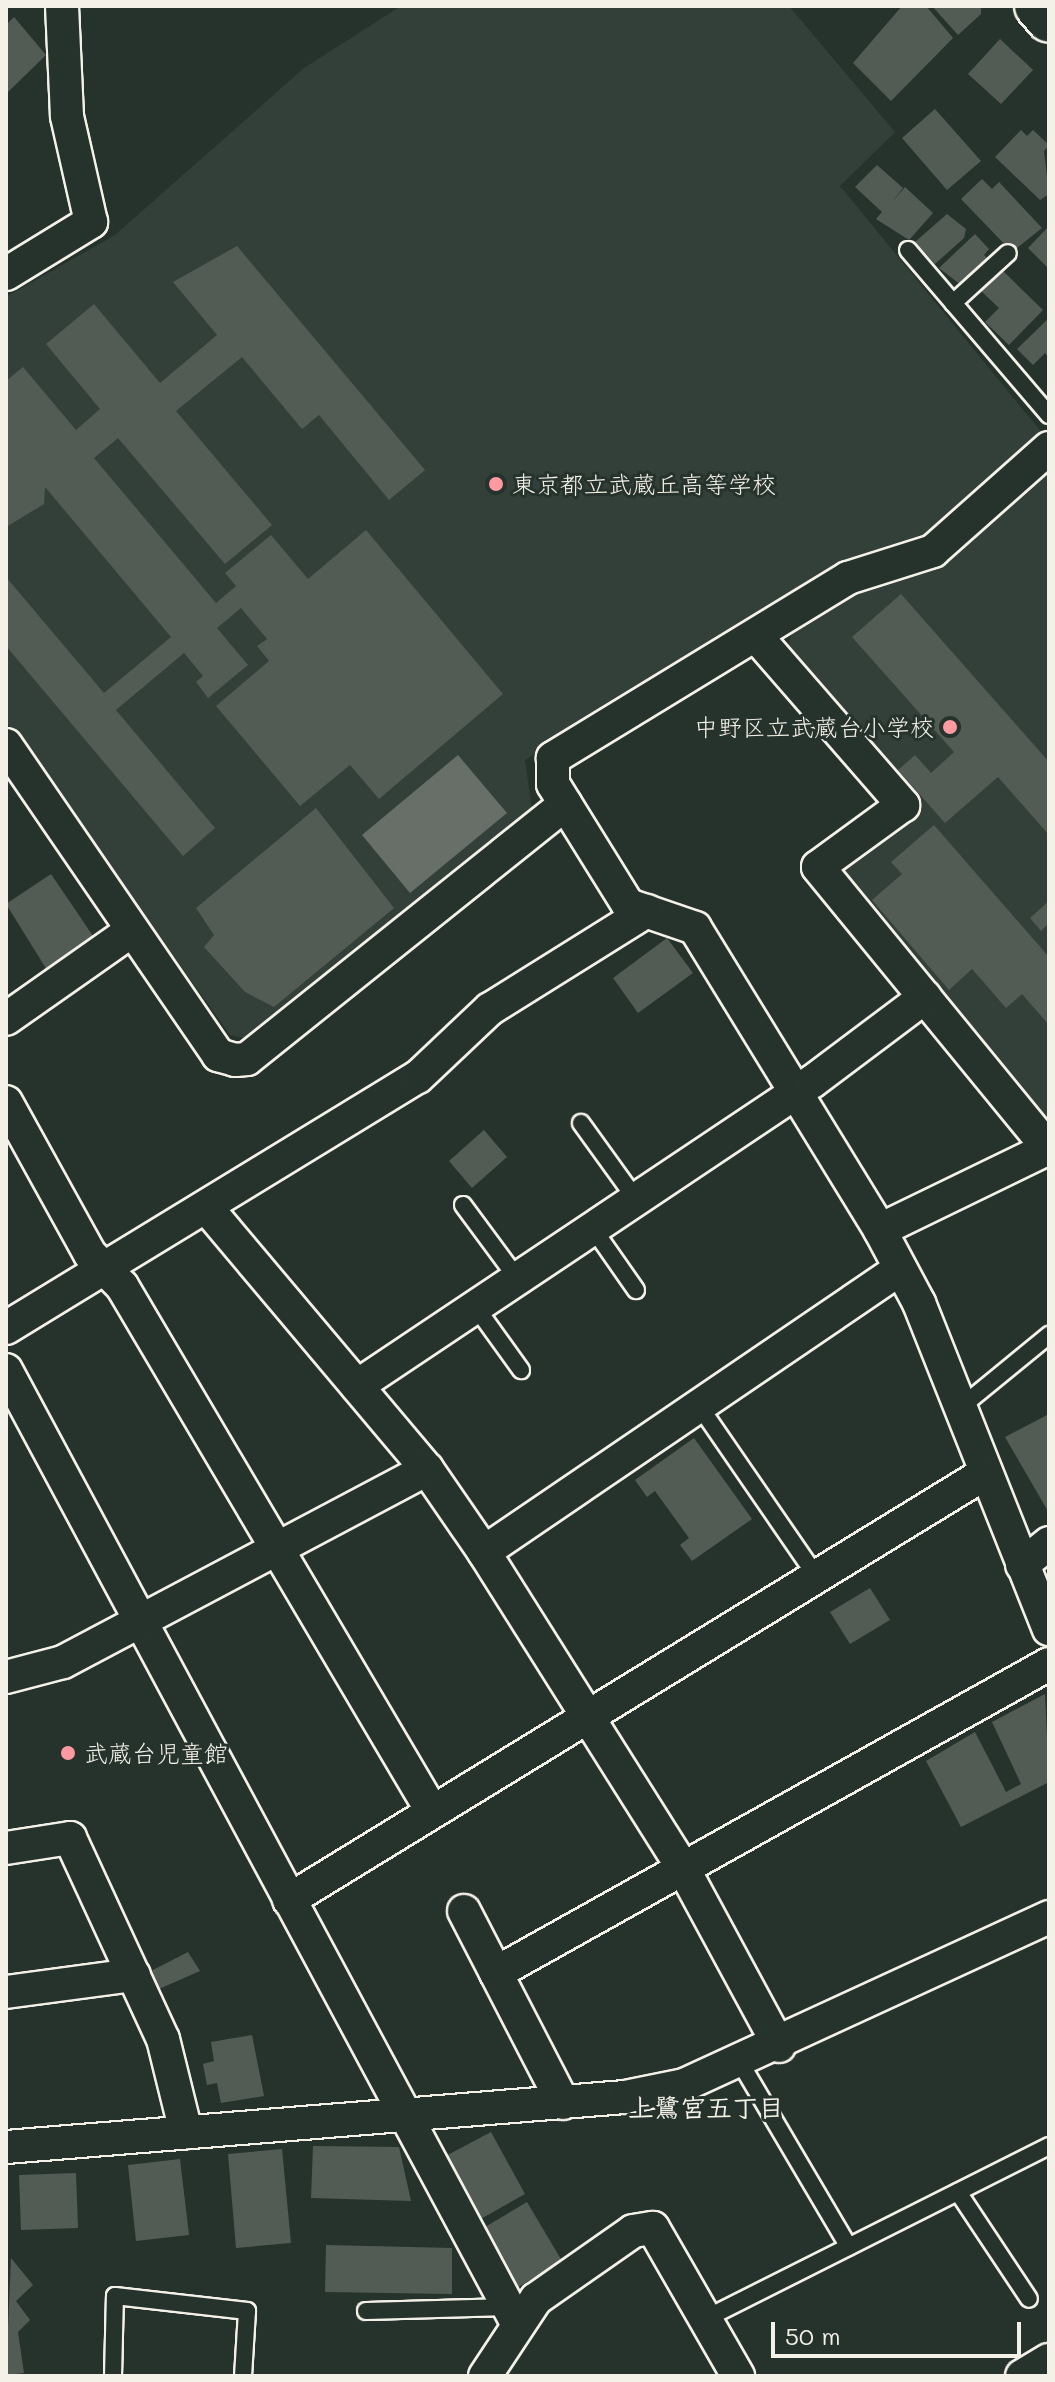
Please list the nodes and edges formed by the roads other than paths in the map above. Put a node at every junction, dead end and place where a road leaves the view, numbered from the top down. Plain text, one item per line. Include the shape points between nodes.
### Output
1 (62, 6) edge
2 (1037, 6) edge
3 (1049, 20) edge
4 (908, 250) dead end
5 (1008, 253) dead end
6 (6, 274) edge
7 (953, 303) junction
8 (1049, 415) edge
9 (1049, 448) edge
10 (757, 637) junction
11 (6, 745) edge
12 (565, 804) junction
13 (647, 911) junction
14 (130, 932) junction
15 (925, 997) junction
16 (6, 1019) edge
17 (797, 1091) junction
18 (6, 1102) edge
19 (581, 1123) dead end
20 (16, 1137) edge
21 (1049, 1148) edge
22 (635, 1198) junction
23 (463, 1205) dead end
24 (207, 1208) junction
25 (592, 1227) junction
26 (880, 1230) junction
27 (104, 1269) junction
28 (900, 1269) junction
29 (517, 1278) junction
30 (636, 1290) dead end
31 (475, 1306) junction
32 (6, 1328) edge
33 (1049, 1335) edge
34 (6, 1370) edge
35 (521, 1370) dead end
36 (357, 1386) junction
37 (698, 1404) junction
38 (961, 1407) junction
39 (427, 1469) junction
40 (984, 1474) junction
41 (1049, 1543) edge
42 (277, 1551) junction
43 (484, 1552) junction
44 (1022, 1565) junction
45 (817, 1577) junction
46 (139, 1624) junction
47 (1049, 1629) edge
48 (1049, 1664) edge
49 (6, 1677) edge
50 (590, 1716) junction
51 (432, 1811) junction
52 (6, 1848) edge
53 (684, 1870) junction
54 (289, 1900) junction
55 (464, 1911) dead end
56 (1049, 1917) edge
57 (496, 1973) junction
58 (134, 1975) junction
59 (6, 1992) edge
60 (779, 2046) junction
61 (741, 2064) junction
62 (563, 2103) junction
63 (401, 2115) junction
64 (186, 2132) junction
65 (1049, 2146) edge
66 (6, 2147) edge
67 (958, 2192) junction
68 (849, 2247) junction
69 (1029, 2299) dead end
70 (366, 2311) dead end
71 (513, 2315) junction
72 (703, 2320) junction
73 (1049, 2360) edge
74 (113, 2376) edge
75 (243, 2376) edge
76 (486, 2376) edge
77 (738, 2376) edge
78 (1022, 2376) edge

1 - 6 street via 67,116 91,222
2 - 3 main road
4 - 7 lane
5 - 7 lane
7 - 8 lane
9 - 10 street via 933,551 848,578
10 - 12 street via 553,758 553,784
10 - 15 street via 903,805 818,867
11 - 14 street
12 - 13 street via 628,905
12 - 14 street via 247,1059 218,1055
13 - 17 street via 695,928
13 - 24 street via 490,1009 418,1077
14 - 16 street
15 - 17 street
15 - 21 street
17 - 22 street
17 - 26 street
18 - 20 street
19 - 22 lane
20 - 27 street
21 - 26 street
22 - 25 street
23 - 29 lane
24 - 27 street
24 - 36 street
25 - 29 street
25 - 30 lane
26 - 28 street
27 - 32 street
27 - 42 street via 122,1286
28 - 37 street
28 - 38 street
29 - 31 street
31 - 35 lane
31 - 36 street
33 - 38 lane
34 - 46 street
36 - 39 street
37 - 43 street
37 - 45 lane
38 - 40 street
39 - 42 street
39 - 43 street
40 - 44 street
40 - 45 street
41 - 44 street
42 - 46 street
42 - 51 street
43 - 50 street
44 - 47 street
45 - 50 street
46 - 49 street via 63,1662
46 - 54 street
48 - 53 street
50 - 51 street
50 - 53 street
51 - 54 street
52 - 58 street via 70,1838
53 - 57 street
53 - 60 street
54 - 63 street
55 - 57 street
56 - 60 street
57 - 62 street
58 - 59 street
58 - 64 street via 163,2039
60 - 61 street
61 - 62 street via 684,2085
61 - 68 lane
62 - 63 street
63 - 64 street
63 - 71 street
64 - 66 street
65 - 67 lane
67 - 68 lane
67 - 69 lane
68 - 72 lane
70 - 71 lane
71 - 72 street via 633,2231 653,2228
71 - 76 street
72 - 77 street
73 - 78 street
74 - 75 lane via 115,2296 247,2311

